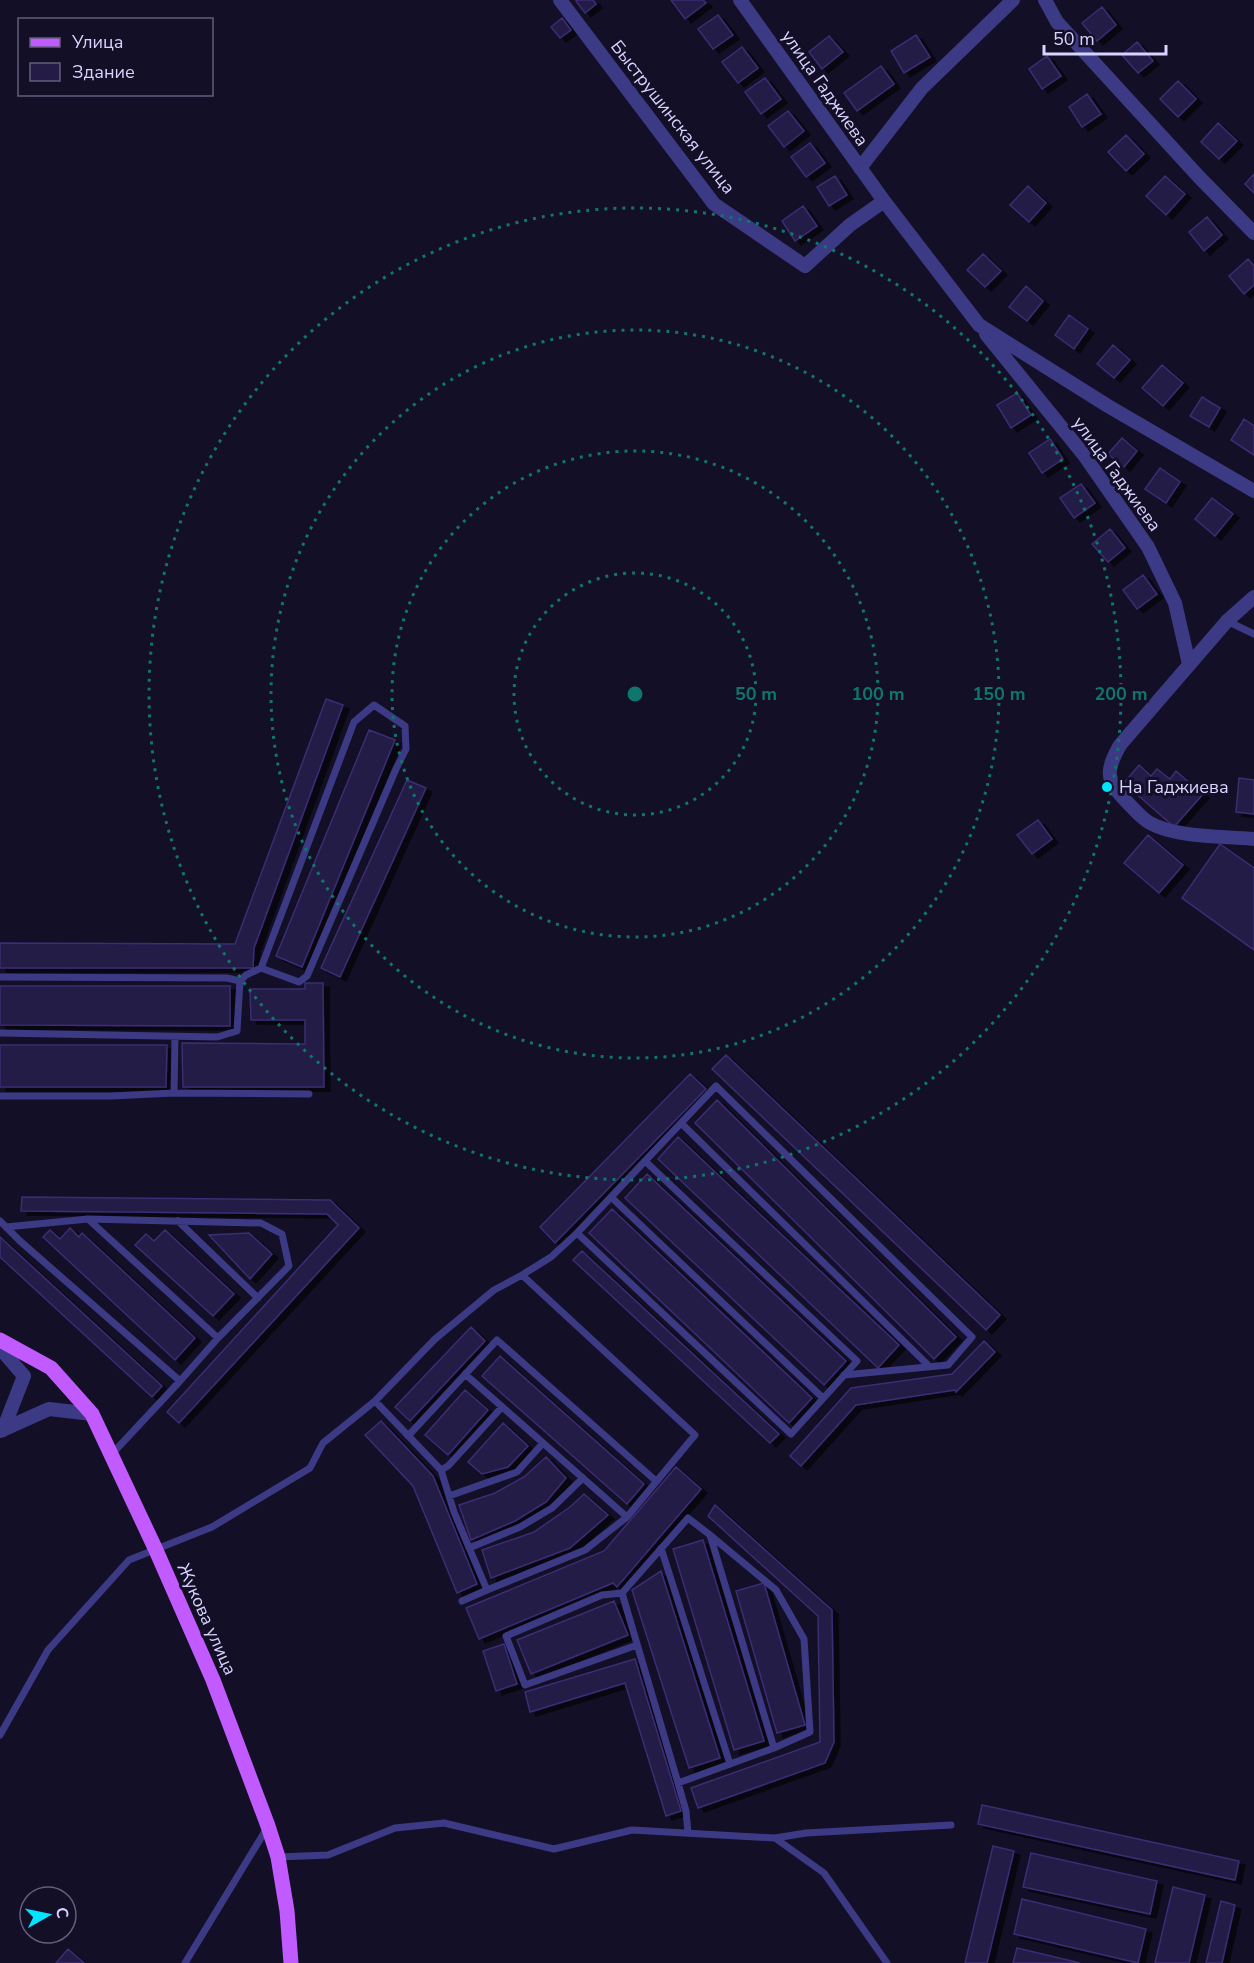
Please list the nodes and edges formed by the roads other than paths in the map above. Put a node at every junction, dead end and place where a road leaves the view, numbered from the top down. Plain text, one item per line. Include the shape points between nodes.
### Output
1 (560, 0) edge
2 (740, 0) edge
3 (1013, 0) edge
4 (1046, 0) edge
5 (860, 168) junction
6 (884, 201) junction
7 (1254, 233) edge
8 (979, 325) junction
9 (1254, 491) edge
10 (1254, 597) edge
11 (1227, 621) junction
12 (1254, 634) edge
13 (1189, 664) junction
14 (1254, 839) edge
15 (261, 968) junction
16 (0, 977) edge
17 (240, 981) junction
18 (0, 1034) edge
19 (175, 1036) junction
20 (174, 1093) junction
21 (309, 1094) dead end
22 (0, 1096) edge
23 (681, 1123) junction
24 (645, 1161) junction
25 (611, 1197) junction
26 (88, 1219) junction
27 (0, 1221) edge
28 (178, 1221) junction
29 (6, 1227) junction
30 (577, 1233) junction
31 (522, 1275) junction
32 (258, 1298) junction
33 (219, 1338) junction
34 (0, 1340) edge
35 (0, 1348) edge
36 (930, 1367) junction
37 (465, 1374) junction
38 (844, 1375) junction
39 (180, 1381) junction
40 (823, 1398) junction
41 (375, 1401) junction
42 (502, 1407) junction
43 (92, 1414) junction
44 (2, 1430) edge
45 (408, 1436) junction
46 (543, 1443) junction
47 (111, 1455) junction
48 (441, 1470) junction
49 (583, 1478) junction
50 (656, 1481) junction
51 (449, 1496) junction
52 (627, 1517) junction
53 (710, 1535) junction
54 (155, 1548) junction
55 (469, 1548) junction
56 (661, 1548) junction
57 (487, 1590) junction
58 (622, 1593) junction
59 (462, 1601) dead end
60 (637, 1646) junction
61 (0, 1735) edge
62 (774, 1748) junction
63 (730, 1764) junction
64 (678, 1783) junction
65 (951, 1825) dead end
66 (268, 1826) junction
67 (688, 1833) junction
68 (775, 1838) junction
69 (278, 1857) junction
70 (185, 1963) edge
71 (291, 1963) edge
72 (887, 1963) edge

1 - 6 street, Быструшинская улица via 714,204 805,266 850,225
2 - 5 street, улица Гаджиева
3 - 5 street, улица Гаджиева via 922,88
4 - 7 street via 1057,22
5 - 6 street, улица Гаджиева
6 - 8 street, улица Гаджиева
8 - 9 street, улица Гаджиева
8 - 13 street, улица Гаджиева via 1084,455 1148,547 1175,603
10 - 11 street
11 - 12 lane
11 - 13 street
13 - 14 street via 1110,761 1108,774 1113,789 1148,822 1163,828
15 - 15 lane via 299,982 307,976 406,749 405,726 374,705 354,722
15 - 17 lane
16 - 17 lane
17 - 19 lane via 237,1031 217,1037
18 - 19 lane
19 - 20 lane
20 - 21 lane
20 - 22 lane
23 - 24 lane
23 - 36 lane
23 - 36 lane via 716,1086 972,1336 948,1365
24 - 25 lane
24 - 38 lane via 857,1361
25 - 30 lane
25 - 40 lane
26 - 28 lane
26 - 29 lane
26 - 33 lane
27 - 29 lane
28 - 32 lane
28 - 32 lane via 261,1223 282,1234 289,1266
29 - 39 lane
30 - 31 lane via 551,1257
30 - 40 lane via 790,1434
31 - 41 lane via 494,1290 435,1339
31 - 50 lane via 695,1435
32 - 33 lane
33 - 39 lane
34 - 43 main road, Жукова улица via 51,1368
35 - 44 street via 24,1376
36 - 38 lane
37 - 42 lane
37 - 45 lane
37 - 50 lane via 497,1340
38 - 40 lane
39 - 47 lane
41 - 45 lane
41 - 54 lane via 323,1443 310,1468 212,1527
42 - 46 lane
42 - 48 lane
43 - 44 street via 49,1409
43 - 47 main road, Жукова улица
45 - 48 lane
46 - 49 lane
46 - 51 lane via 517,1472
47 - 54 main road, Жукова улица
48 - 51 lane
49 - 52 lane
49 - 55 lane via 552,1508 520,1527
50 - 52 lane
51 - 55 lane
52 - 57 lane via 585,1550
53 - 56 lane via 688,1518
53 - 62 lane
53 - 62 lane via 776,1590 804,1639 810,1732
54 - 61 lane via 129,1560 48,1650
54 - 66 main road, Жукова улица via 213,1680
55 - 57 lane
56 - 58 lane
56 - 63 lane
57 - 59 lane
58 - 60 lane
58 - 60 lane via 603,1596 506,1636 525,1685
60 - 64 lane
62 - 63 lane
63 - 64 lane
64 - 67 lane
65 - 68 lane
66 - 69 main road, Жукова улица
66 - 70 lane
67 - 68 lane
67 - 69 lane via 632,1830 554,1849 444,1824 395,1828 328,1855
68 - 72 lane via 824,1874
69 - 71 main road, Жукова улица

